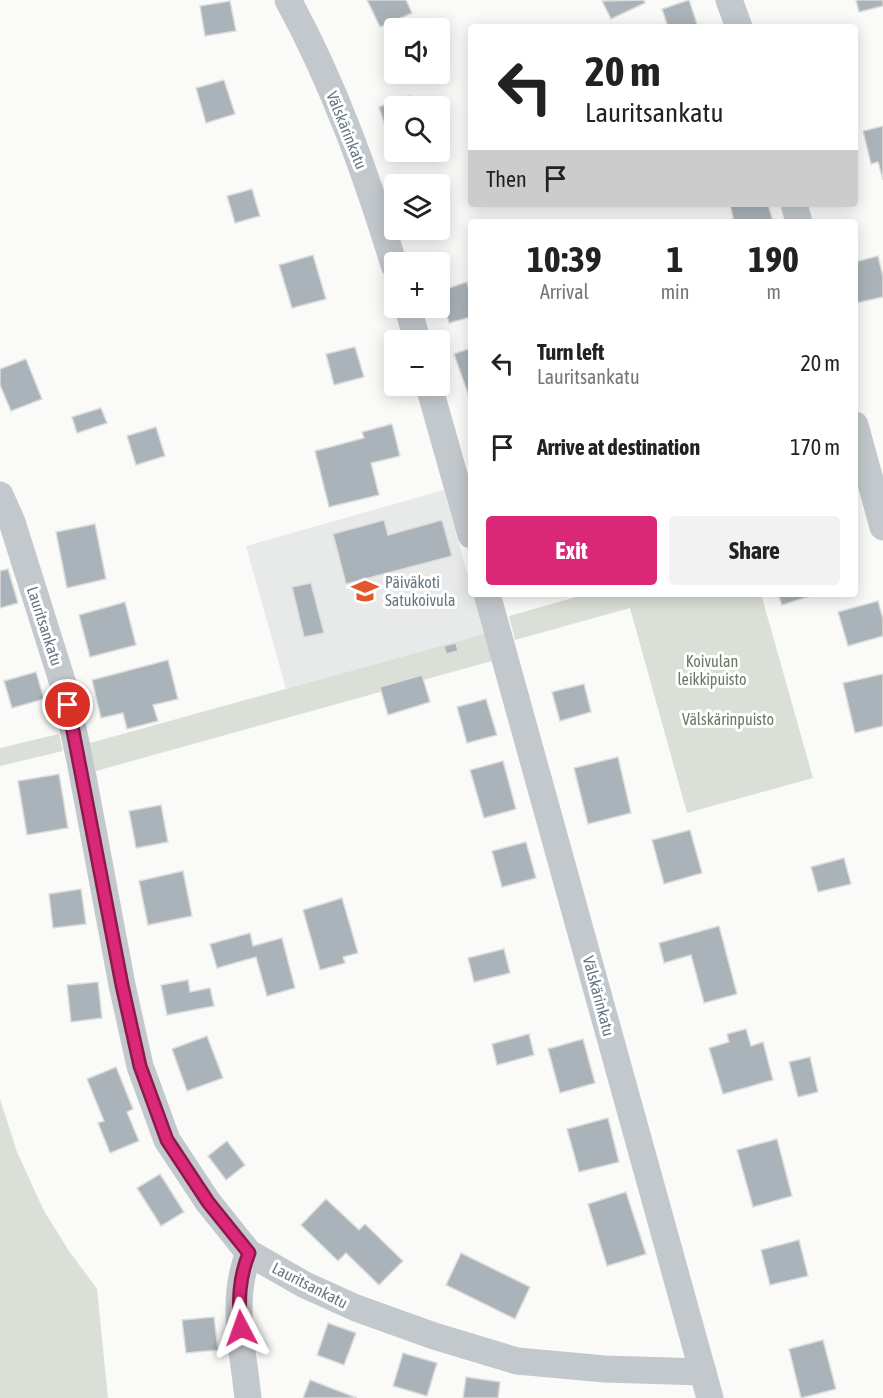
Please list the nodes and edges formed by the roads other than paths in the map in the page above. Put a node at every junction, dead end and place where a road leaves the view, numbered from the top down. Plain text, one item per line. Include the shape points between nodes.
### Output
1 (288, 0) edge
2 (729, 0) edge
3 (738, 24) edge
4 (390, 252) edge
5 (432, 396) edge
6 (858, 436) edge
7 (0, 495) edge
8 (468, 524) edge
9 (883, 527) edge
10 (489, 597) edge
11 (249, 1253) junction
12 (703, 1372) junction
13 (248, 1398) edge
14 (710, 1398) edge

1 - 4 street, Välskärinkatu via 339,105
2 - 3 street
5 - 8 street
6 - 9 street
7 - 11 street, Lauritsankatu via 64,687 140,1066 167,1140 208,1202
10 - 12 street, Välskärinkatu
11 - 12 street, Lauritsankatu via 356,1308 517,1361
11 - 13 street via 238,1305
12 - 14 street, Välskärinkatu

